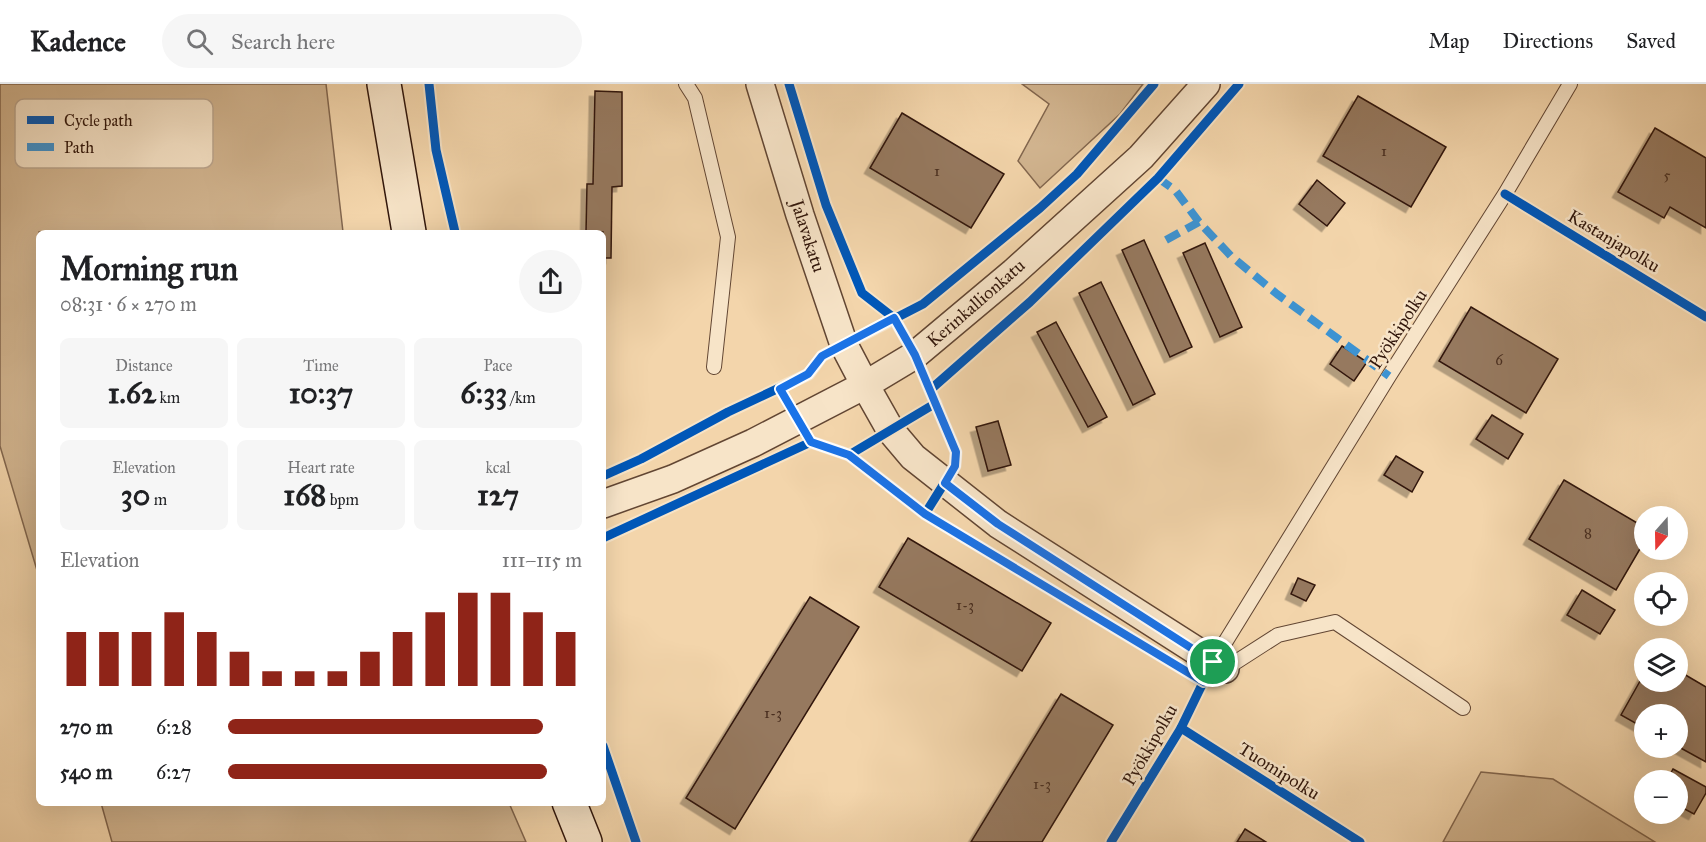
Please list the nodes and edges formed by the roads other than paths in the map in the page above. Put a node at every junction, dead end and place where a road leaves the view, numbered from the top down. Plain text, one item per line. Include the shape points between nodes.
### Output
1 (384, 84) edge
2 (686, 84) edge
3 (760, 84) edge
4 (1206, 84) edge
5 (1570, 84) edge
6 (409, 230) edge
7 (714, 367) dead end
8 (865, 385) junction
9 (606, 503) edge
10 (1219, 665) junction
11 (1463, 708) dead end
12 (571, 806) edge
13 (585, 842) edge

1 - 6 street
2 - 7 lane via 695,98 728,237
3 - 8 street, Jalavakatu via 844,345
4 - 8 street, Kerinkallionkatu via 1140,157 1014,272 915,355
5 - 10 lane, Pyökkipolku via 1389,376
8 - 9 street, Kerinkallionkatu via 753,443
8 - 10 street, Jalavakatu via 891,431 913,458 998,524
10 - 11 lane via 1278,635 1335,622
12 - 13 street

